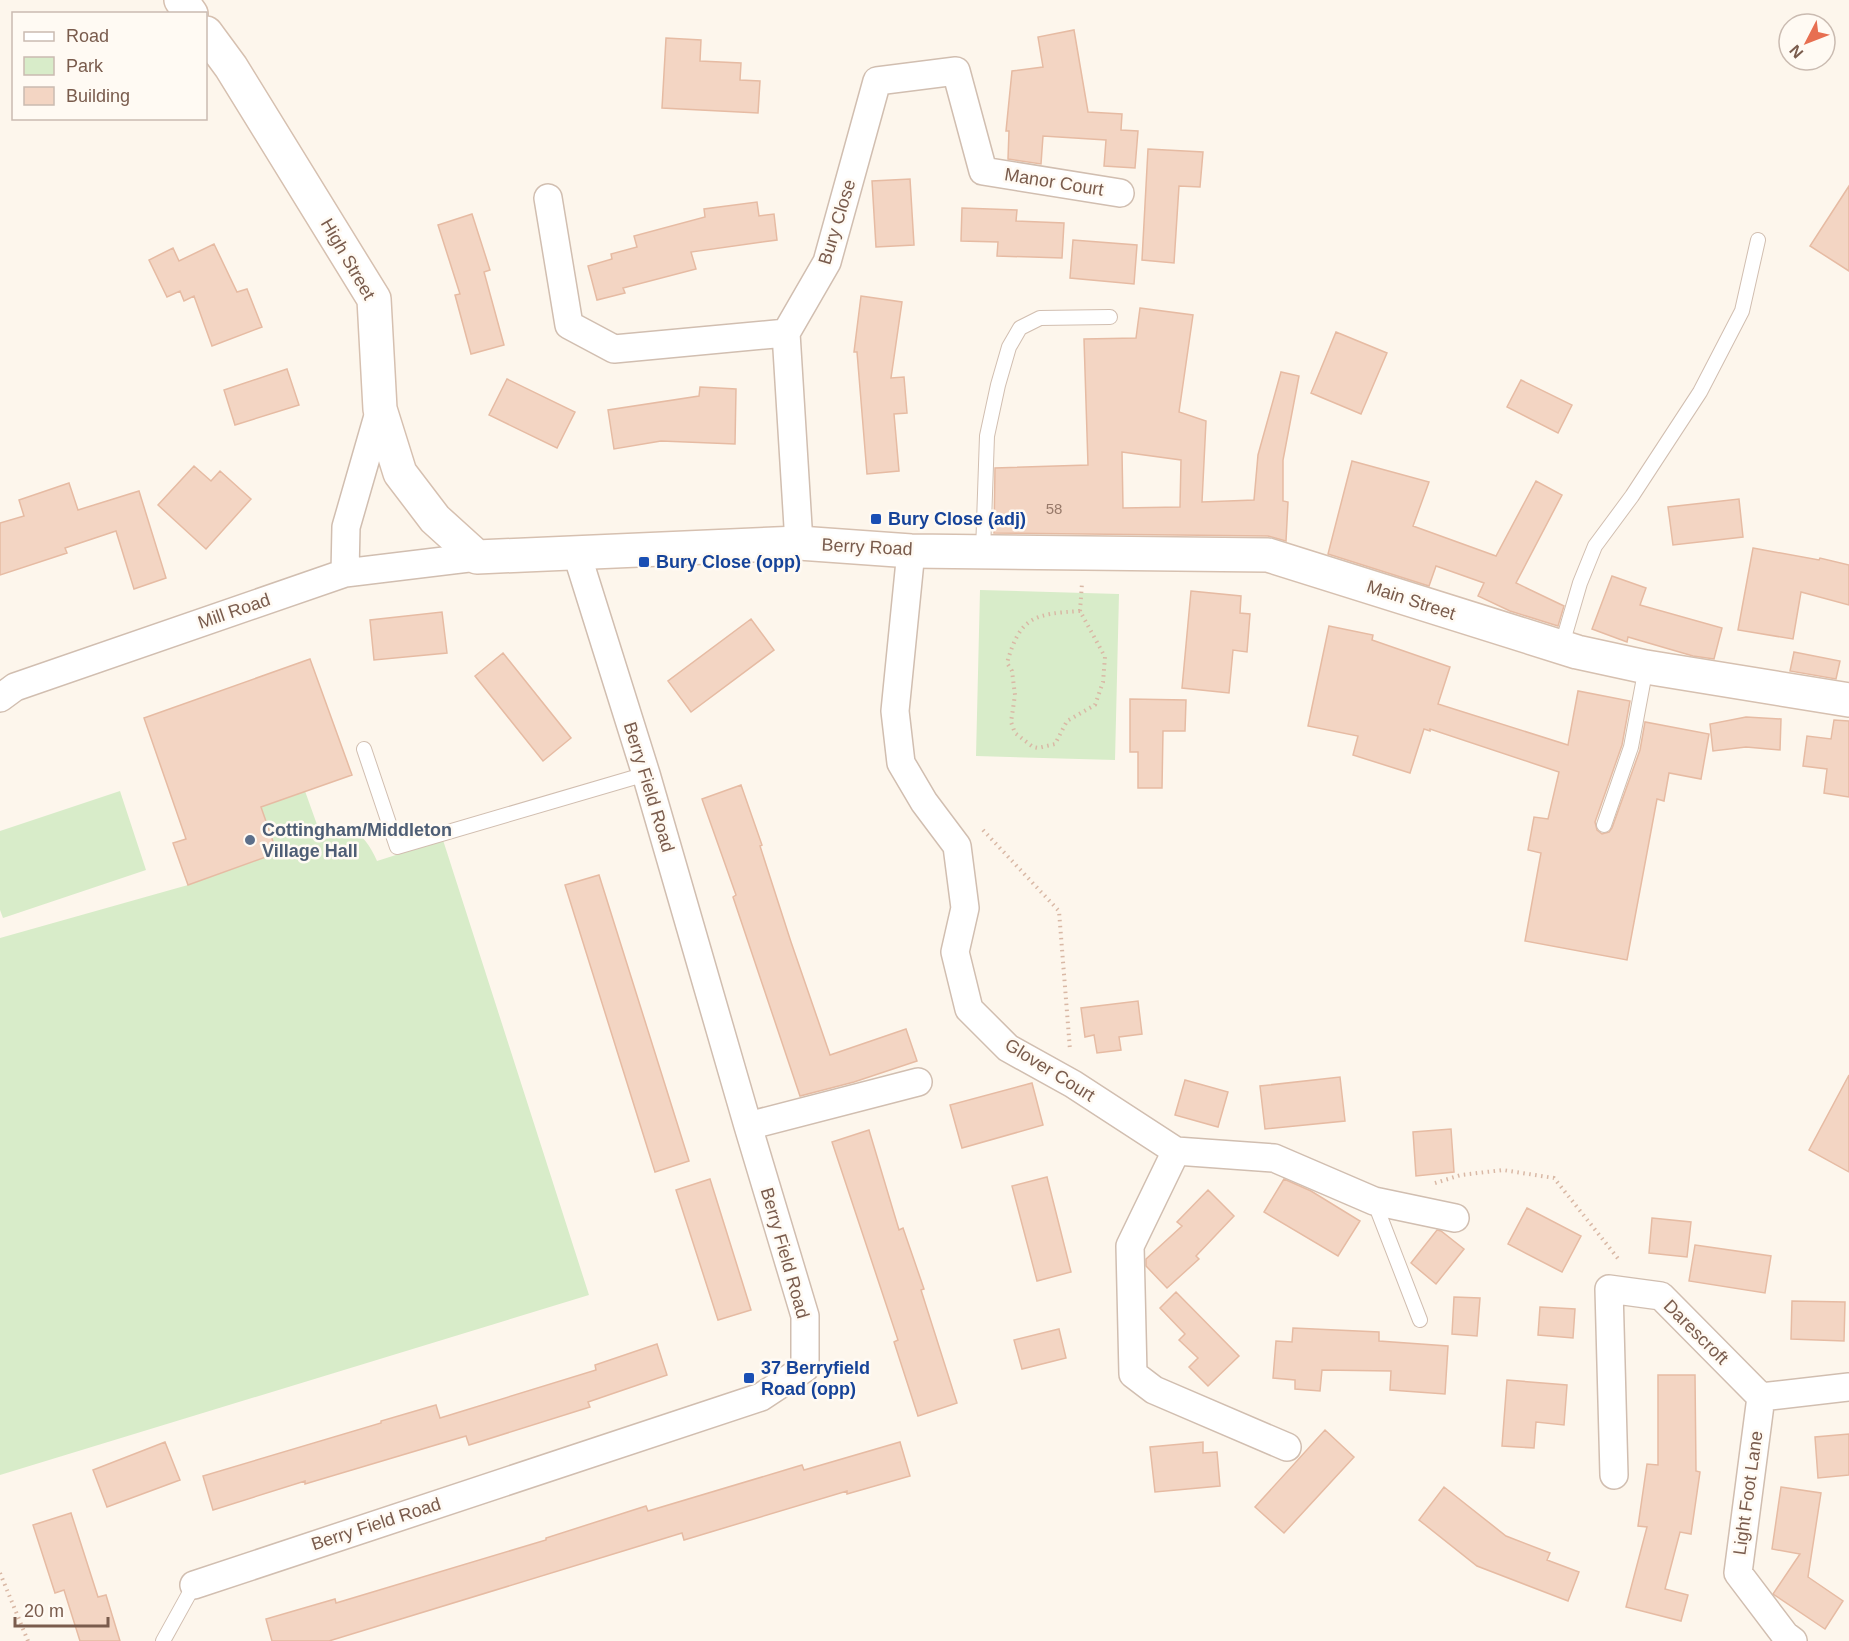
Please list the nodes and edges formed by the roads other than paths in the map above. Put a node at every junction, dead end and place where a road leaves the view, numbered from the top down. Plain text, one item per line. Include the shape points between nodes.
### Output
1 (207, 34) edge
2 (956, 70) joint
3 (1120, 193) dead end
4 (548, 198) dead end
5 (1758, 240) dead end
6 (1110, 317) dead end
7 (786, 333) junction
8 (380, 409) junction
9 (799, 543) junction
10 (576, 551) junction
11 (911, 551) junction
12 (976, 551) junction
13 (477, 557) junction
14 (345, 573) junction
15 (1561, 648) junction
16 (1646, 666) junction
17 (0, 698) edge
18 (1849, 700) edge
19 (364, 749) dead end
20 (646, 774) junction
21 (1604, 825) dead end
22 (918, 1082) dead end
23 (748, 1126) junction
24 (1176, 1151) junction
25 (1374, 1201) junction
26 (1455, 1218) dead end
27 (1420, 1320) dead end
28 (1849, 1387) edge
29 (1761, 1397) junction
30 (1287, 1447) dead end
31 (1614, 1475) dead end
32 (194, 1585) joint
33 (1786, 1639) edge
34 (164, 1641) edge

1 - 8 main road, High Street via 374,299
2 - 3 street, Manor Court via 983,171
2 - 7 street, Bury Close via 877,81 827,262
4 - 7 street via 569,325 614,349
5 - 15 lane via 1742,311 1700,392 1595,546
6 - 12 lane via 1040,318 1020,328 1009,348 987,436
7 - 9 street
8 - 13 main road, High Street via 400,473 435,519
8 - 14 street via 346,527
9 - 10 main road, Berry Road
9 - 11 main road, Berry Road
10 - 13 main road, Berry Road
10 - 20 street, Berry Field Road
11 - 12 main road, Berry Road
11 - 24 street, Glover Court via 895,711 901,763 957,846 965,908 955,952 969,1009 1008,1048 1073,1084
12 - 15 main road, Main Street via 1268,555
13 - 14 street, Mill Road
14 - 17 street, Mill Road via 15,687
15 - 16 main road, Main Street
16 - 18 main road, Main Street
16 - 21 lane via 1631,747
19 - 20 lane via 398,847
20 - 23 street, Berry Field Road
22 - 23 street
23 - 32 street, Berry Field Road via 805,1316 805,1368 761,1396
24 - 25 street, Glover Court via 1274,1158
24 - 30 street via 1130,1246 1133,1374 1154,1390
25 - 26 street, Glover Court
25 - 27 lane
28 - 29 street
29 - 31 street, Darescroft via 1661,1296 1609,1289
29 - 33 street, Light Foot Lane via 1738,1573
32 - 34 lane

